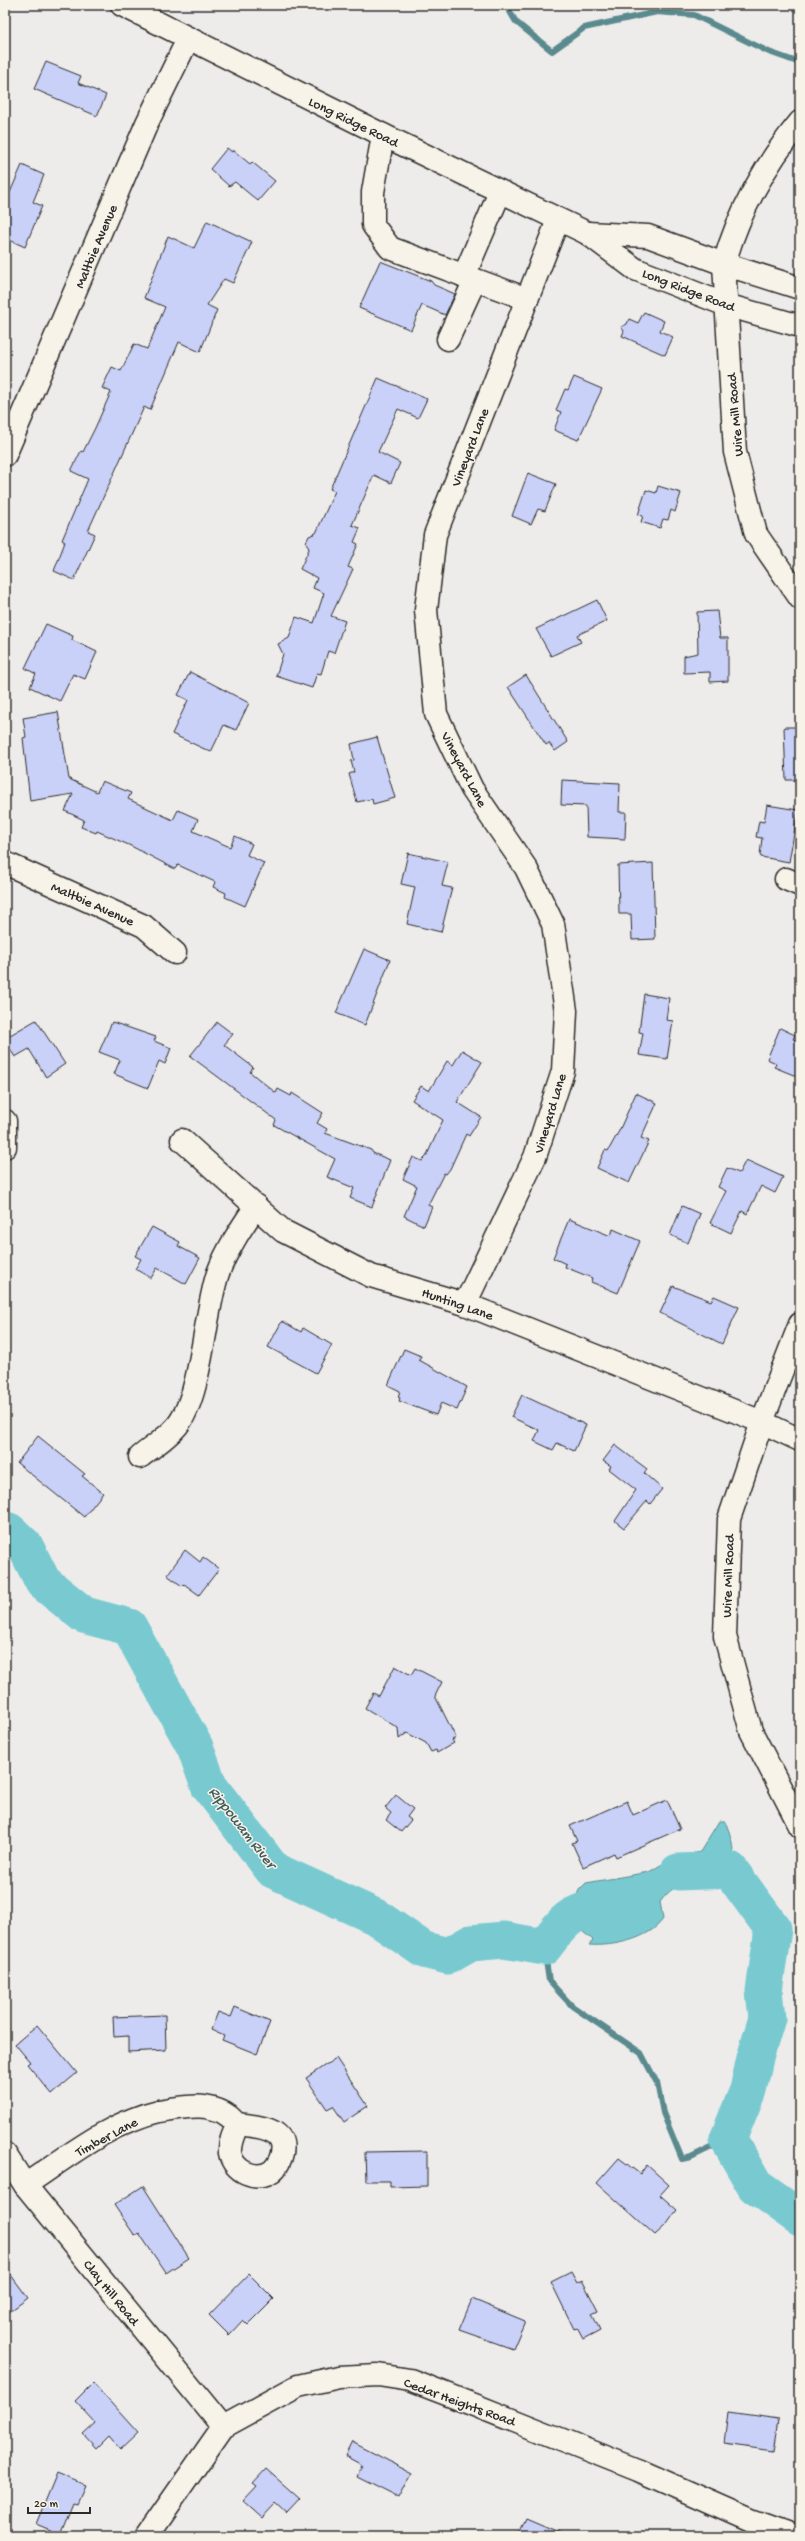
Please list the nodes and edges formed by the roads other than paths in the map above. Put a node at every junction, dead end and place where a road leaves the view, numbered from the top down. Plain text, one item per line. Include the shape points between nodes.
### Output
1 (122, 5) edge
2 (188, 39) junction
3 (800, 122) edge
4 (384, 135) junction
5 (500, 192) junction
6 (558, 220) junction
7 (587, 233) junction
8 (724, 264) junction
9 (470, 278) junction
10 (800, 288) edge
11 (527, 299) junction
12 (726, 305) junction
13 (800, 326) edge
14 (448, 339) dead end
15 (5, 454) edge
16 (800, 598) edge
17 (5, 863) edge
18 (175, 953) dead end
19 (5, 1121) edge
20 (182, 1140) dead end
21 (5, 1147) edge
22 (256, 1206) junction
23 (465, 1304) junction
24 (800, 1324) edge
25 (762, 1422) junction
26 (800, 1440) edge
27 (140, 1457) dead end
28 (800, 1826) edge
29 (238, 2124) dead end
30 (5, 2154) edge
31 (25, 2186) junction
32 (223, 2427) junction
33 (751, 2528) edge
34 (147, 2536) edge
35 (796, 2536) edge

1 - 2 main road, Long Ridge Road
2 - 4 main road, Long Ridge Road
2 - 15 main road, Maltbie Avenue via 147,123
3 - 8 main road, Wire Mill Road via 764,173 731,239
4 - 5 main road, Long Ridge Road
4 - 9 main road via 373,192 373,225 390,248
5 - 6 main road, Long Ridge Road
5 - 9 main road
6 - 7 main road, Long Ridge Road
6 - 11 main road, Vineyard Lane
7 - 8 main road, Long Ridge Road via 648,236
7 - 12 main road, Long Ridge Road via 635,269
8 - 10 main road, Long Ridge Road
8 - 12 main road, Wire Mill Road
9 - 11 main road
9 - 14 main road
11 - 23 main road, Vineyard Lane via 435,534 426,610 436,714 472,788 526,868 553,924 566,1011 563,1072 535,1157
12 - 13 main road, Long Ridge Road
12 - 16 main road, Wire Mill Road via 735,452 756,534
17 - 18 main road, Maltbie Avenue via 144,926
19 - 21 main road
20 - 22 main road, Hunting Lane
22 - 23 main road, Hunting Lane via 283,1231 372,1276
22 - 27 main road via 234,1240 218,1272 206,1320 195,1384 186,1410 177,1426
23 - 25 main road, Hunting Lane
24 - 25 main road, Wire Mill Road
25 - 26 main road, Hunting Lane
25 - 28 main road, Wire Mill Road via 729,1520 725,1636 751,1731
29 - 31 main road, Timber Lane via 227,2114 203,2107 159,2112 123,2124 82,2147
30 - 31 main road, Clay Hill Road
31 - 32 main road, Clay Hill Road
32 - 33 main road, Cedar Heights Road via 298,2386 339,2377 378,2375 410,2380 638,2470
32 - 34 main road, Cedar Heights Road
33 - 35 main road, Cedar Heights Road

